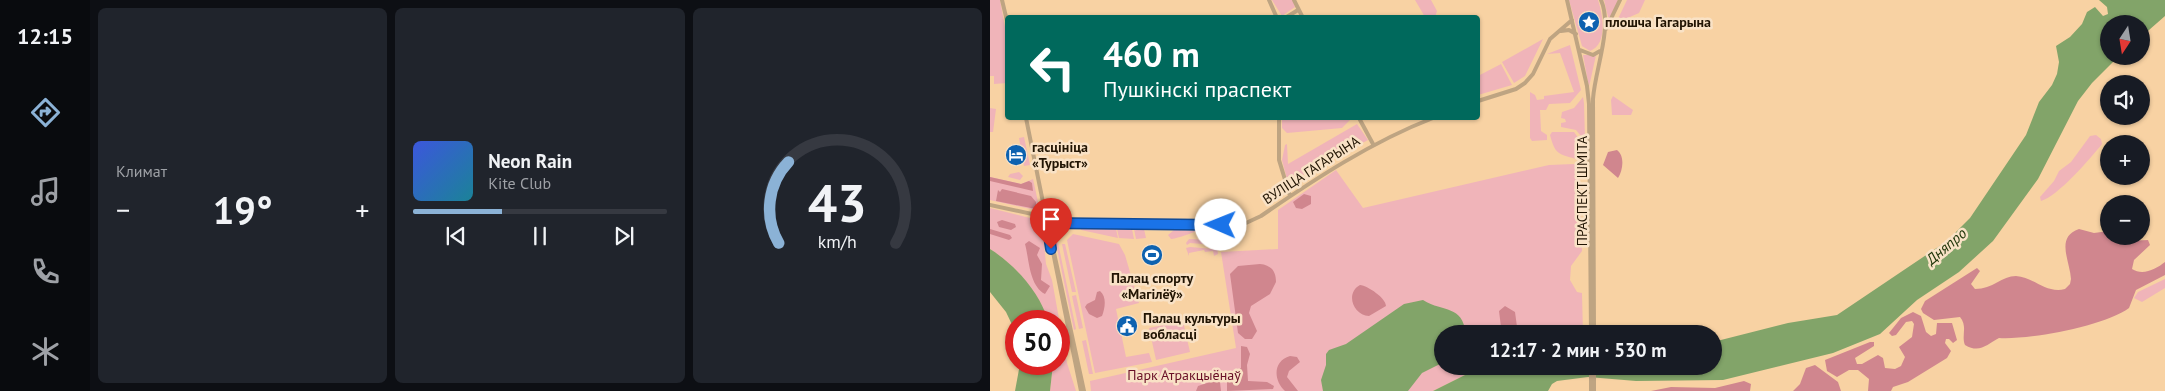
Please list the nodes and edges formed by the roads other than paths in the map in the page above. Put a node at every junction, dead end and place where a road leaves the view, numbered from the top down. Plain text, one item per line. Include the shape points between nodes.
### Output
1 (1002, 0) edge
2 (1269, 0) edge
3 (1294, 0) edge
4 (1600, 0) edge
5 (1620, 0) edge
6 (1567, 2) edge
7 (1298, 10) junction
8 (1006, 15) edge
9 (1276, 15) edge
10 (1290, 15) edge
11 (1301, 15) edge
12 (1572, 20) junction
13 (1559, 31) junction
14 (1605, 31) junction
15 (1576, 34) junction
16 (1580, 50) junction
17 (1600, 50) junction
18 (1480, 100) edge
19 (1026, 120) edge
20 (1279, 120) edge
21 (1360, 120) edge
22 (1428, 120) edge
23 (1373, 144) junction
24 (1290, 196) junction
25 (990, 205) edge
26 (1046, 217) junction
27 (1047, 223) junction
28 (1592, 289) junction
29 (1592, 325) edge
30 (1592, 375) edge
31 (1083, 391) edge
32 (1593, 391) edge

1 - 8 main road
2 - 9 main road
3 - 7 main road
4 - 14 main road
5 - 14 main road
6 - 12 main road, ПРАСПЕКТ ШМІТА
7 - 10 main road
7 - 11 main road
12 - 13 main road
12 - 15 main road, ПРАСПЕКТ ШМІТА
13 - 15 main road
13 - 18 main road via 1550,39 1533,74 1525,83
14 - 17 main road, ПРАСПЕКТ ШМІТА
15 - 16 main road, ПРАСПЕКТ ШМІТА
16 - 17 main road via 1593,55
16 - 28 main road, ПРАСПЕКТ ШМІТА via 1589,104
17 - 28 main road, ПРАСПЕКТ ШМІТА via 1593,99
19 - 26 main road
20 - 24 main road via 1279,160
21 - 23 main road
22 - 23 main road, ВУЛІЦА ГАГАРЫНА
23 - 24 main road, ВУЛІЦА ГАГАРЫНА
24 - 27 main road, ВУЛІЦА ГАГАРЫНА via 1253,220 1233,225
25 - 26 main road
26 - 27 main road
27 - 31 main road
28 - 29 main road, ПРАСПЕКТ ШМІТА
30 - 32 main road

